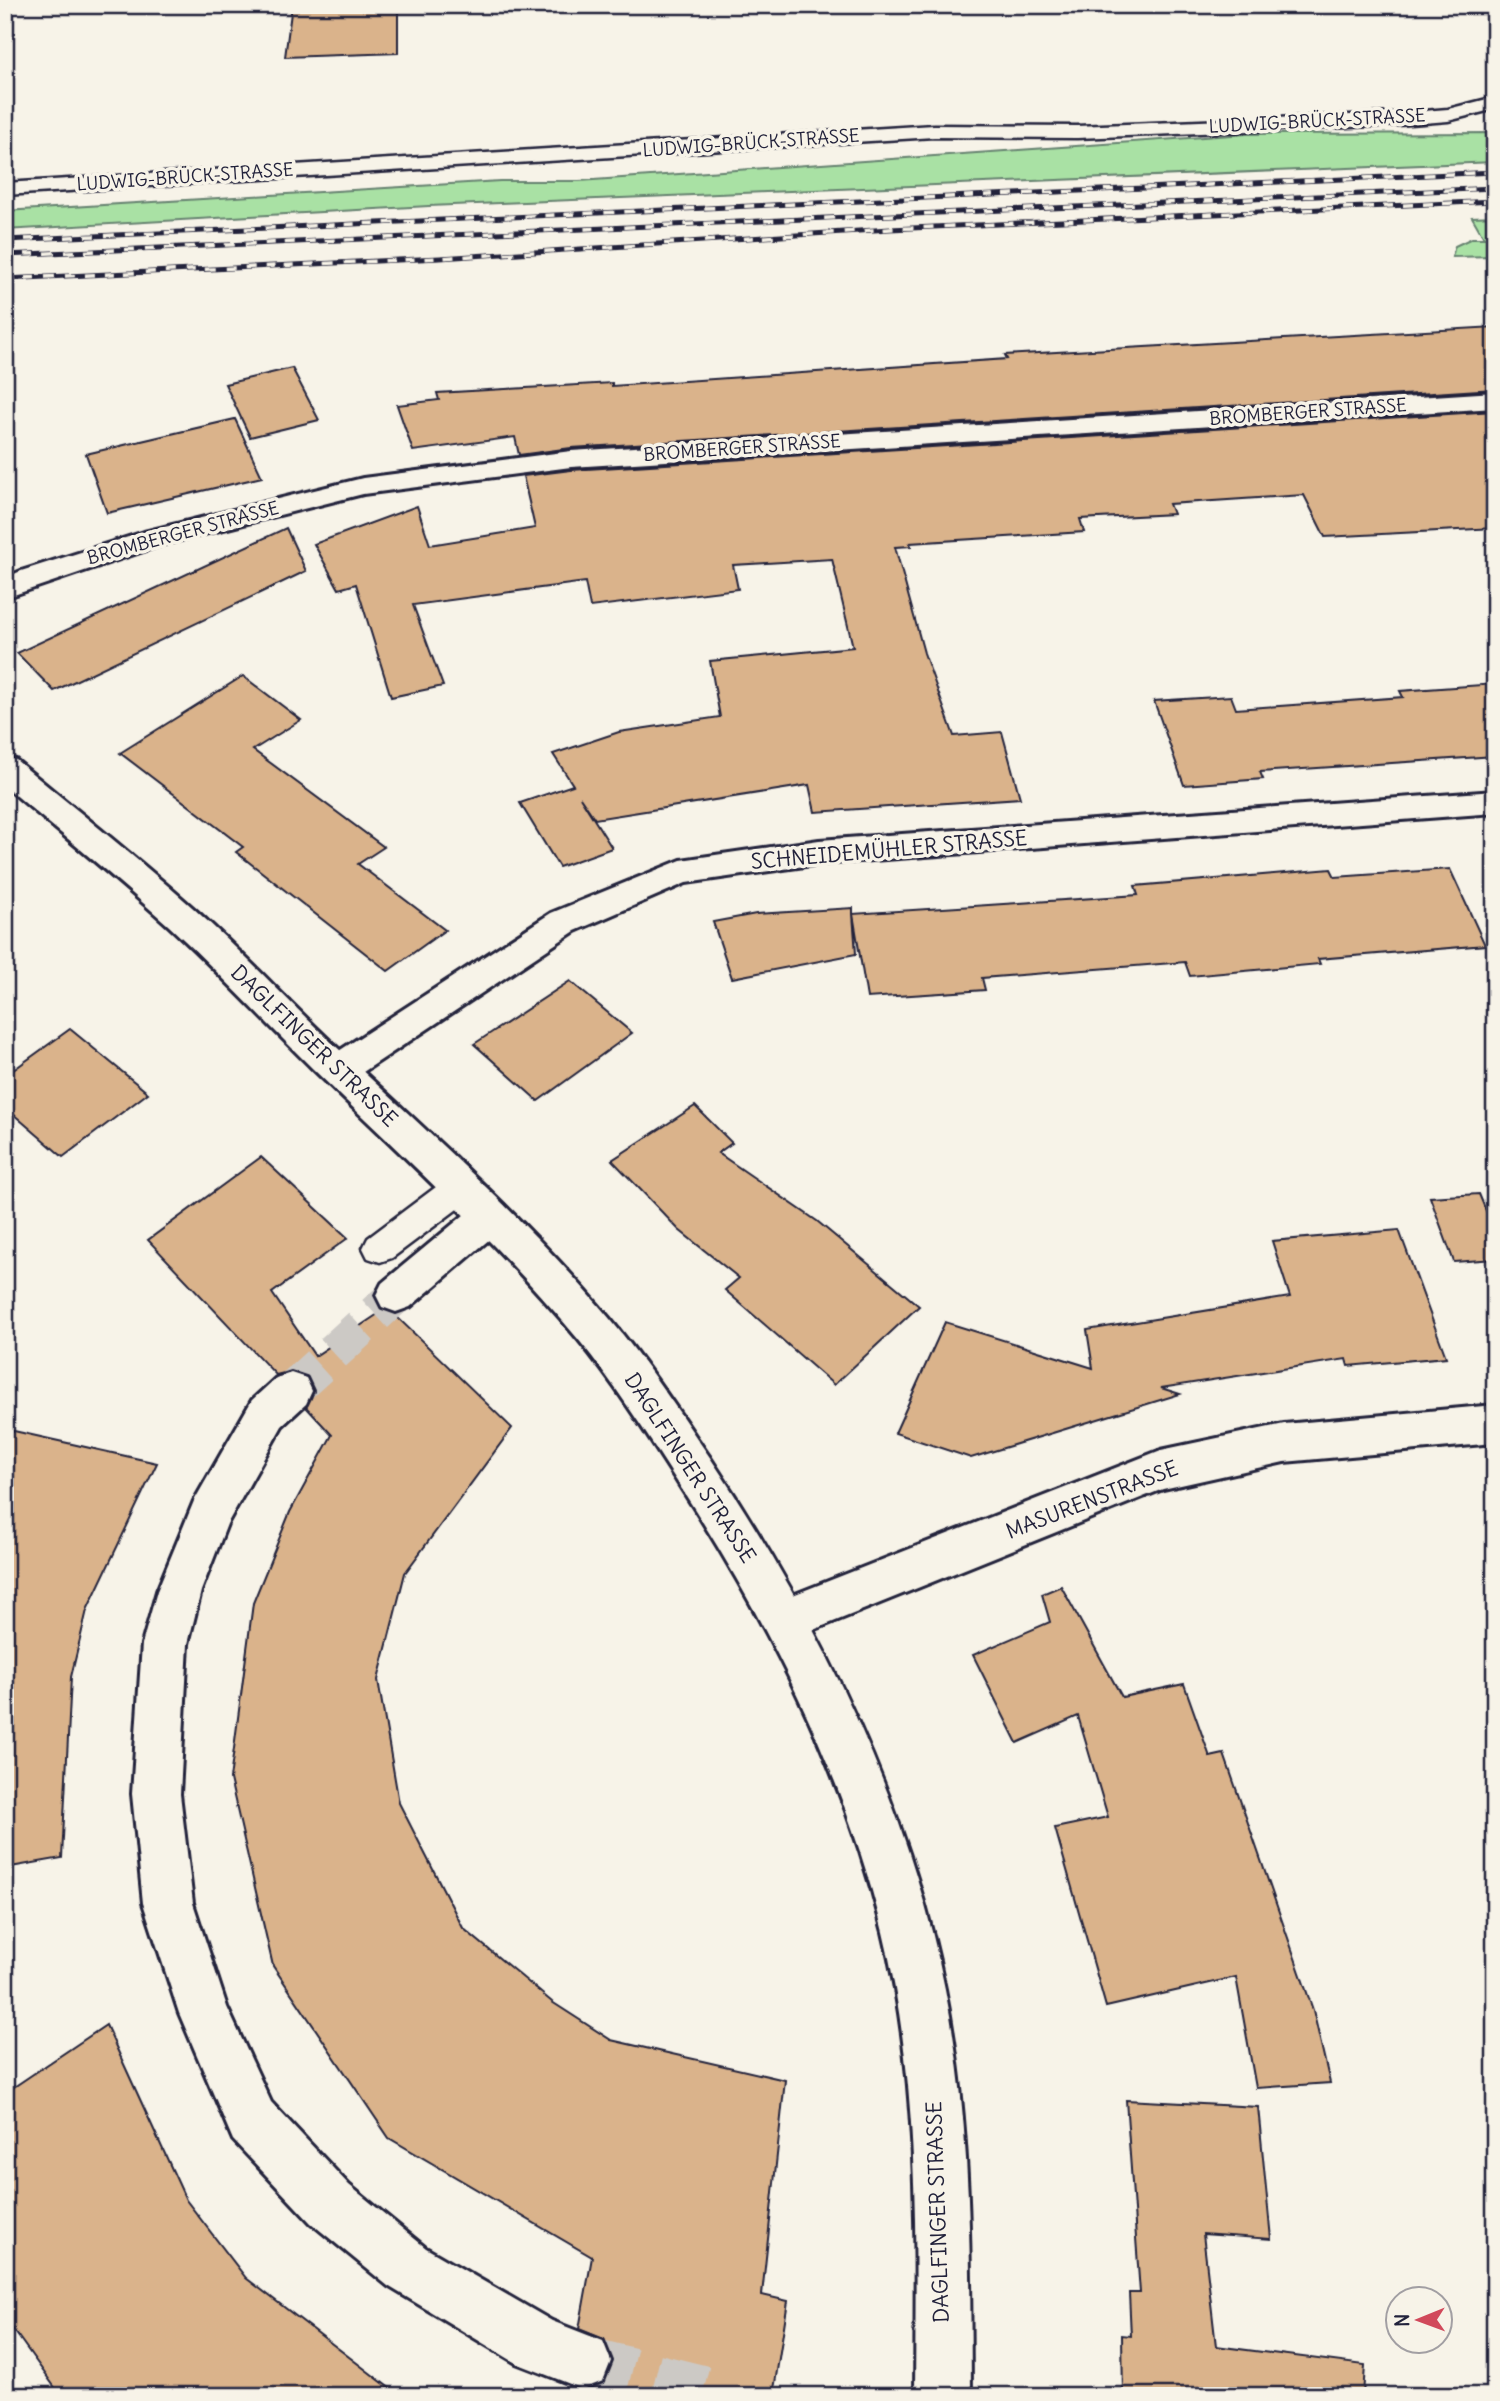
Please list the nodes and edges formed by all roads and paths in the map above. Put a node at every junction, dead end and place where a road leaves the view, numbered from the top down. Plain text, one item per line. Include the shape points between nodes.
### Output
1 (1495, 103) edge
2 (5, 189) edge
3 (1495, 400) edge
4 (5, 589) edge
5 (5, 768) edge
6 (1495, 802) edge
7 (338, 1070) junction
8 (475, 1202) junction
9 (380, 1248) dead end
10 (396, 1295) tunnel mouth
11 (291, 1391) tunnel mouth
12 (1495, 1424) edge
13 (786, 1619) junction
14 (583, 2361) tunnel mouth
15 (943, 2396) edge

1 - 2 lane, LUDWIG-BRÜCK-STRASSE via 1448,115 1399,119 1077,132 934,131
3 - 4 street, BROMBERGER STRASSE via 571,458 363,486 154,538
5 - 7 street, DAGLFINGER STRASSE via 181,918
6 - 7 street, SCHNEIDEMÜHLER STRASSE via 820,852 681,872 563,922
7 - 8 street, DAGLFINGER STRASSE
8 - 9 lane
8 - 10 street
8 - 13 street, DAGLFINGER STRASSE via 628,1372 710,1492
11 - 14 street via 267,1413 209,1515 179,1591 166,1644 156,1794 168,1903 204,2013 252,2121 330,2204 407,2267 536,2343
12 - 13 street, MASURENSTRASSE via 1284,1443 1161,1470
13 - 15 street, DAGLFINGER STRASSE via 845,1748 883,1850 911,1947 926,2024 939,2138

